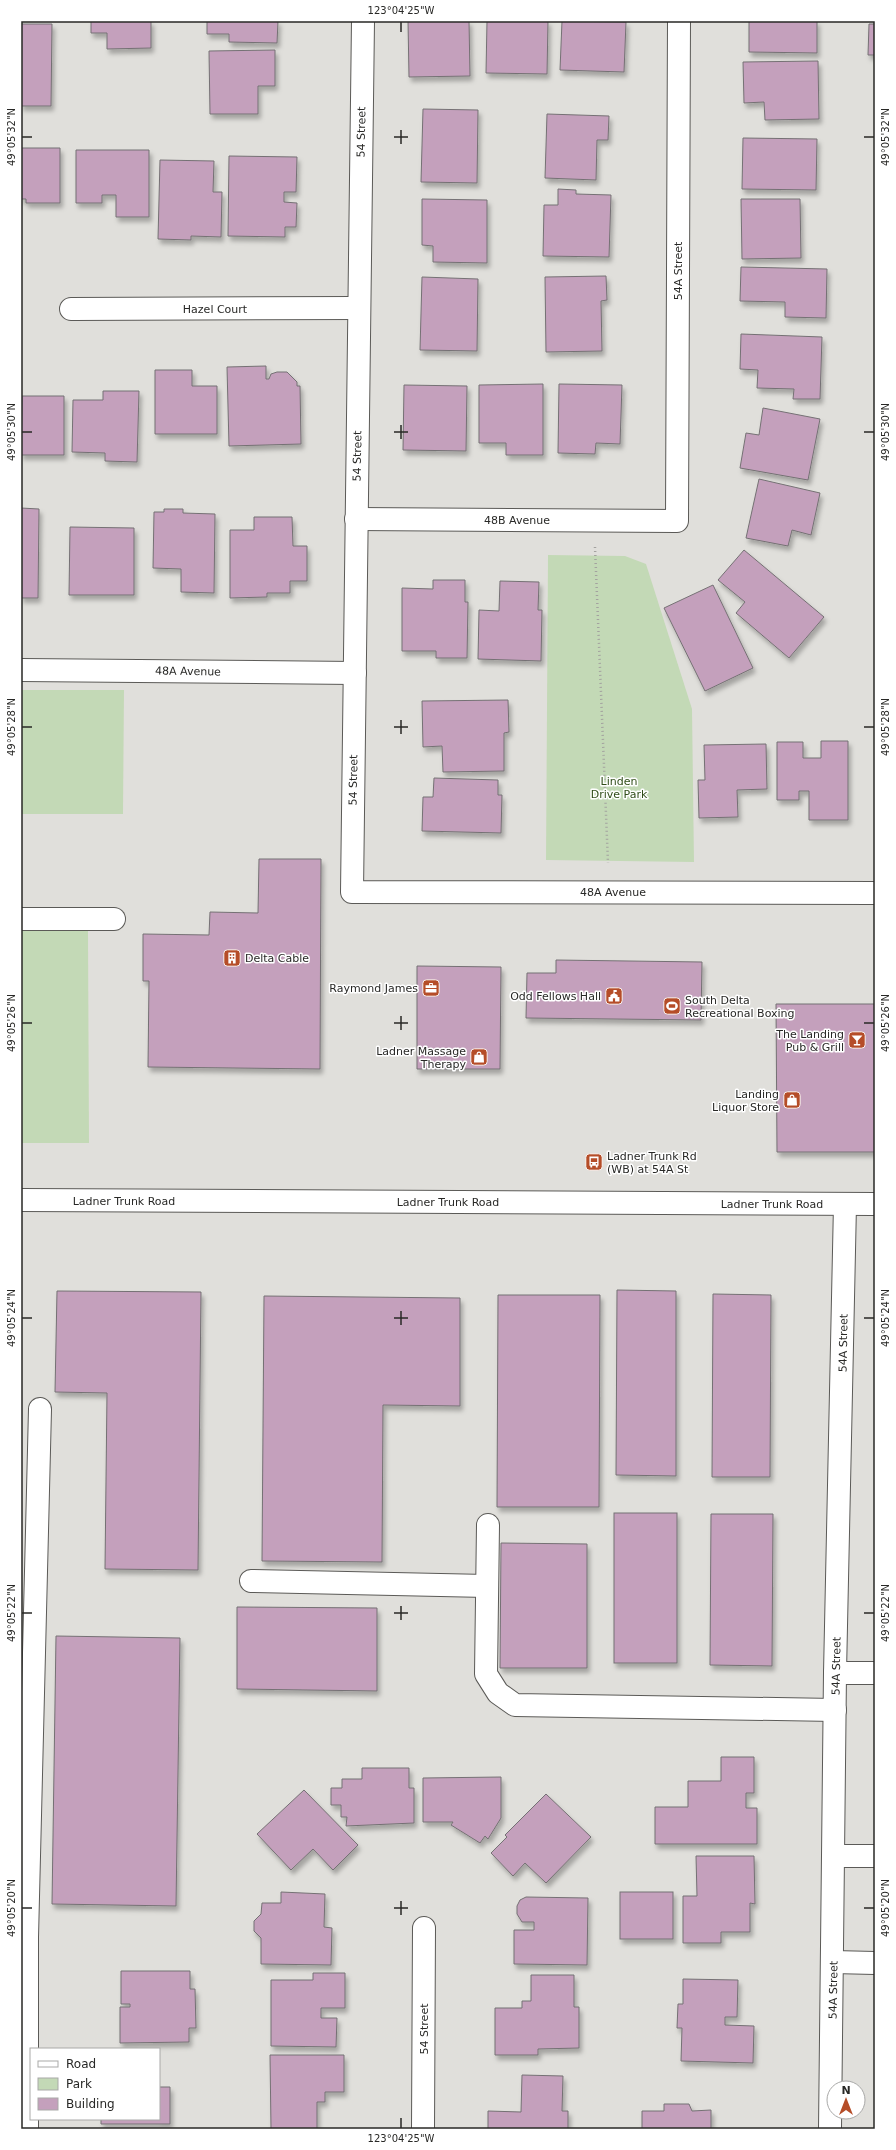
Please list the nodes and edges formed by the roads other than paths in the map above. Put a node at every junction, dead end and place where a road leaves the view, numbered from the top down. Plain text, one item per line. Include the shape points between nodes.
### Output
1 (363, 21) edge
2 (679, 21) edge
3 (359, 308) junction
4 (71, 309) dead end
5 (356, 519) junction
6 (677, 521) joint
7 (21, 670) edge
8 (354, 673) junction
9 (352, 892) joint
10 (875, 893) edge
11 (21, 919) edge
12 (114, 919) dead end
13 (21, 1200) edge
14 (846, 1204) junction
15 (875, 1204) edge
16 (40, 1409) dead end
17 (488, 1525) dead end
18 (251, 1581) dead end
19 (487, 1586) junction
20 (28, 1614) edge
21 (835, 1673) junction
22 (875, 1673) edge
23 (835, 1710) junction
24 (834, 1856) junction
25 (875, 1856) edge
26 (424, 1928) dead end
27 (833, 1962) junction
28 (875, 1963) edge
29 (27, 2129) edge
30 (423, 2129) edge
31 (830, 2129) edge

1 - 3 street, 54 Street
2 - 6 street, 54A Street
3 - 4 street, Hazel Court
3 - 5 street, 54 Street
5 - 6 street, 48B Avenue
5 - 8 street, 54 Street
7 - 8 street, 48A Avenue
8 - 9 street, 54 Street
9 - 10 street, 48A Avenue
11 - 12 street
13 - 14 street, Ladner Trunk Road
14 - 15 street, Ladner Trunk Road
14 - 21 street, 54A Street
16 - 20 street
17 - 19 street
18 - 19 street
19 - 23 street via 486,1674 498,1693 515,1705
20 - 29 street
21 - 22 street
21 - 23 street, 54A Street
23 - 24 street, 54A Street
24 - 25 street
24 - 27 street, 54A Street
26 - 30 street, 54 Street
27 - 28 street
27 - 31 street, 54A Street

